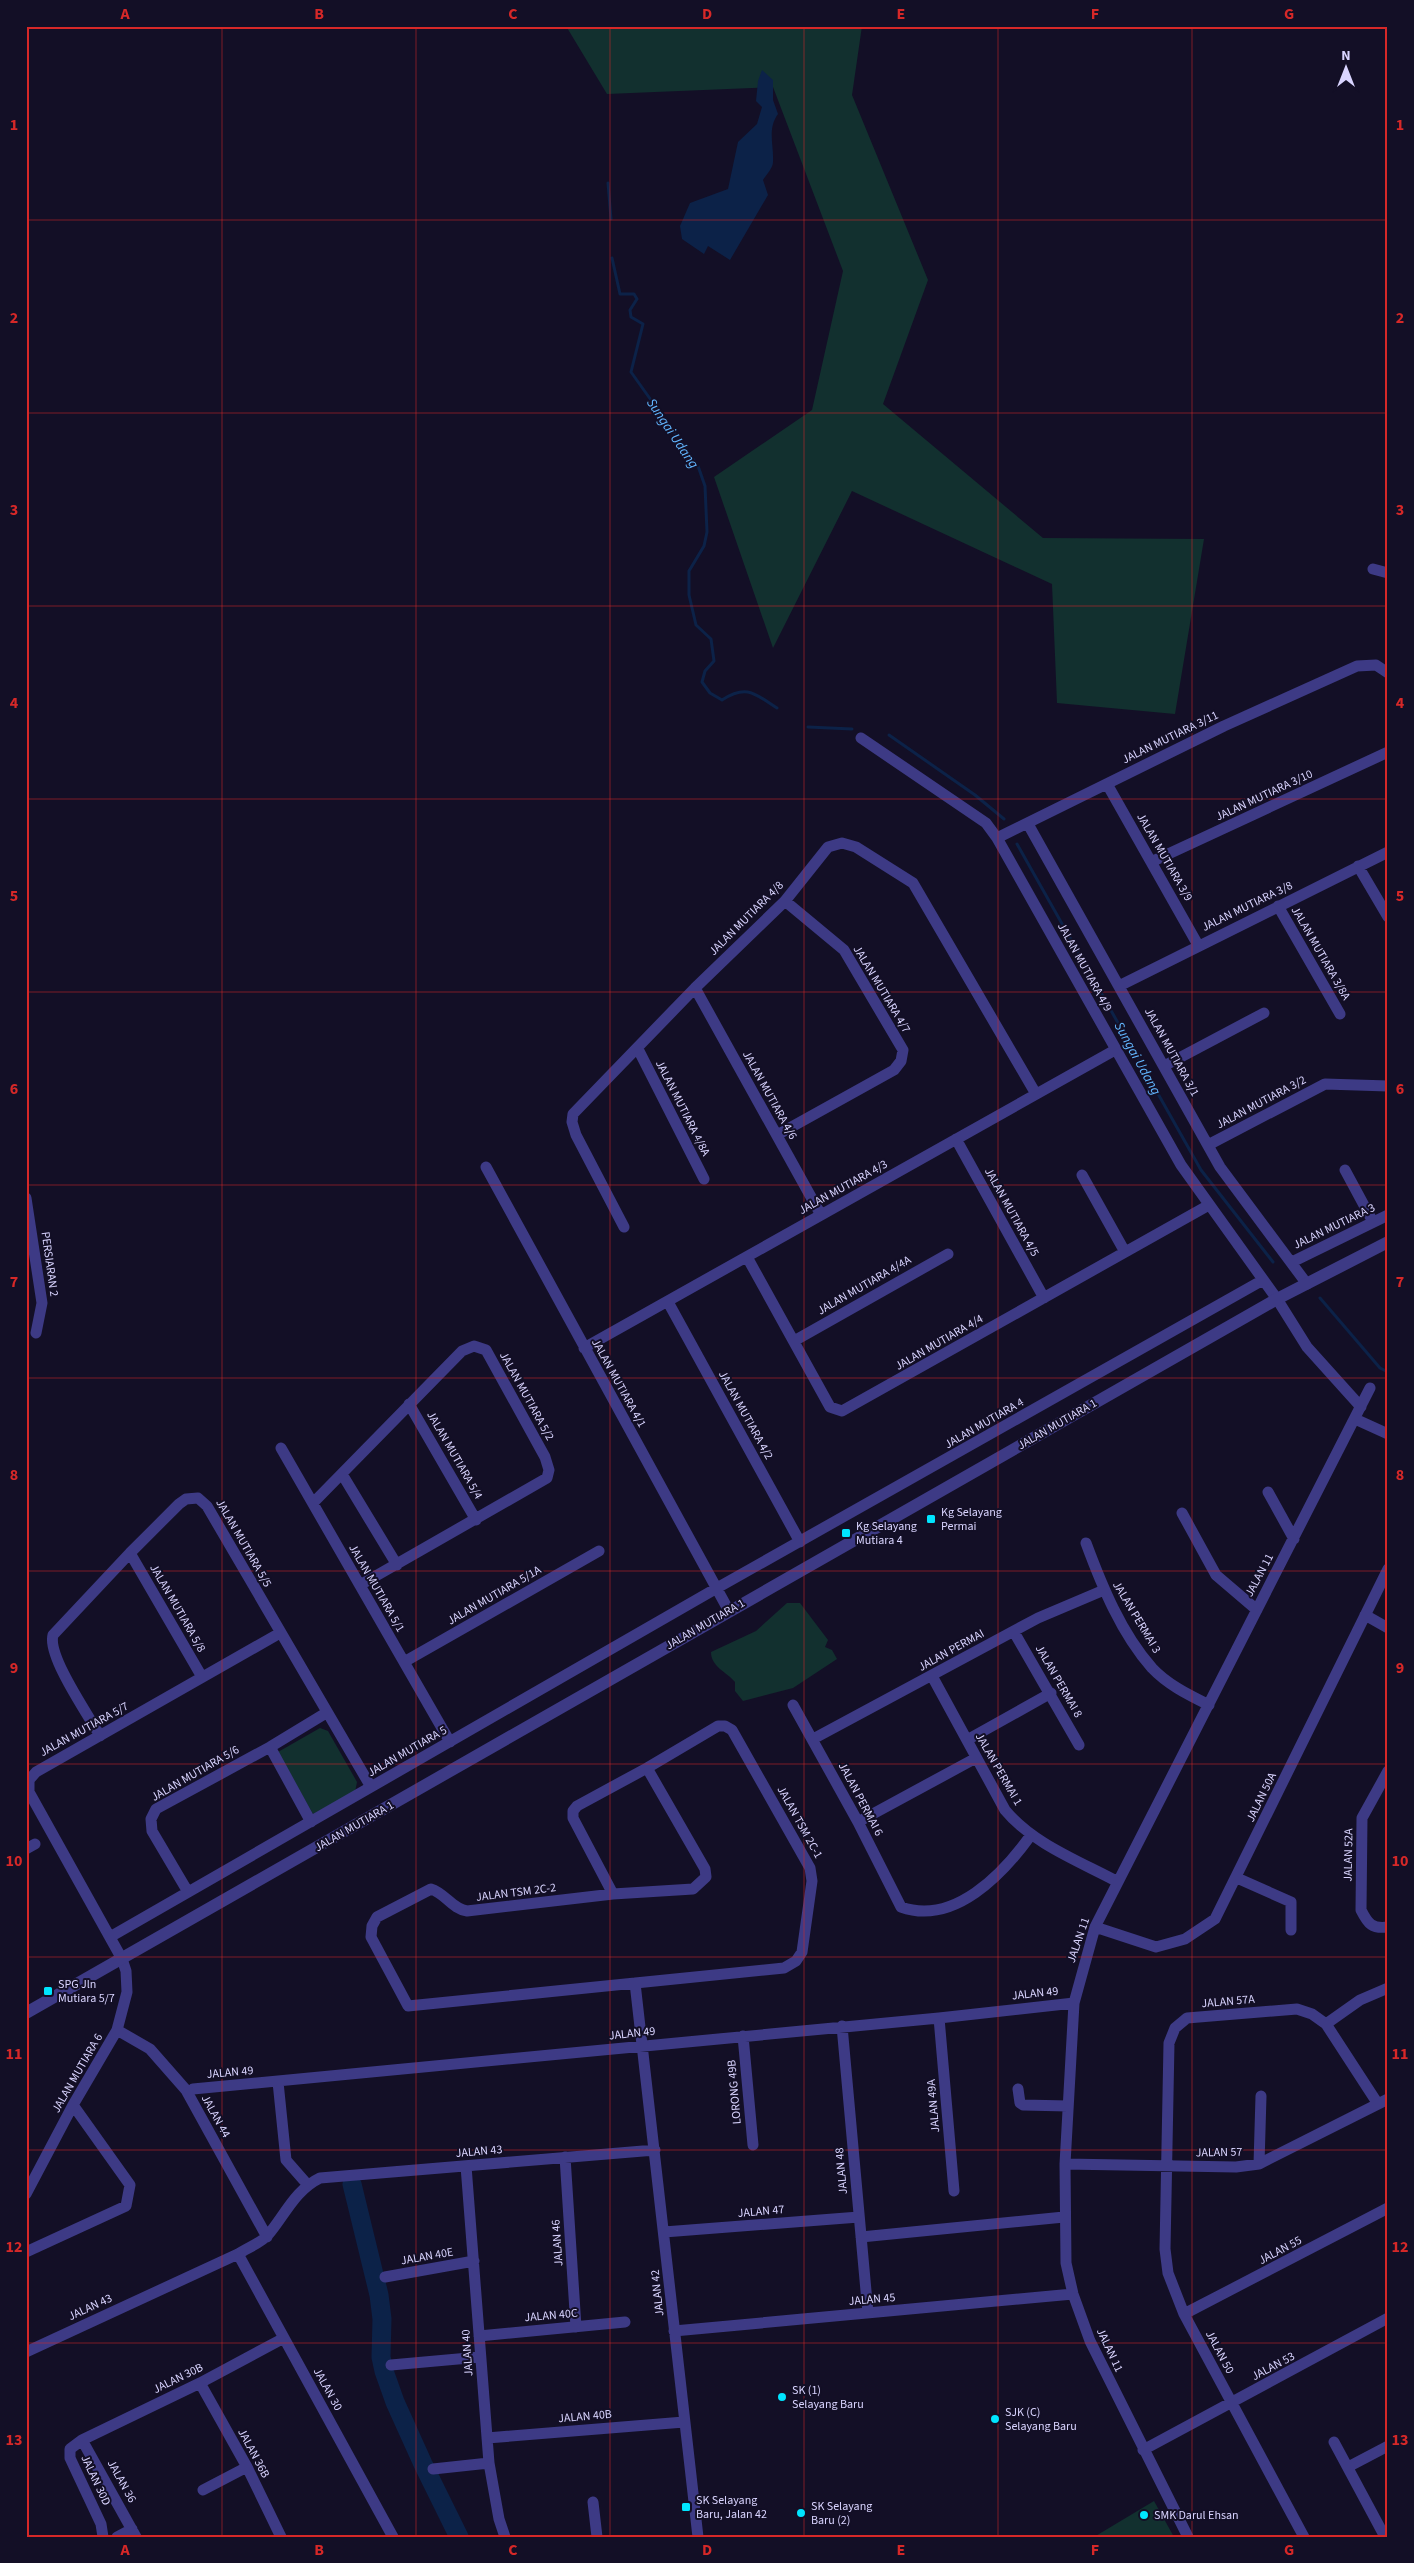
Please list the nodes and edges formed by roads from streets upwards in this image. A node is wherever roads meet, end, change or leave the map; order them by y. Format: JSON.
{"nodes":[{"id":1,"x":1373,"y":569,"type":"dead end"},
{"id":2,"x":1388,"y":573,"type":"edge"},
{"id":3,"x":1388,"y":673,"type":"edge"},
{"id":4,"x":861,"y":738,"type":"dead end"},
{"id":5,"x":1388,"y":752,"type":"edge"},
{"id":6,"x":1107,"y":784,"type":"junction"},
{"id":7,"x":1028,"y":824,"type":"junction"},
{"id":8,"x":997,"y":838,"type":"junction"},
{"id":9,"x":1388,"y":852,"type":"edge"},
{"id":10,"x":1151,"y":862,"type":"junction"},
{"id":11,"x":1358,"y":866,"type":"junction"},
{"id":12,"x":785,"y":900,"type":"junction"},
{"id":13,"x":1278,"y":906,"type":"junction"},
{"id":14,"x":1388,"y":917,"type":"edge"},
{"id":15,"x":1198,"y":945,"type":"junction"},
{"id":16,"x":1119,"y":986,"type":"junction"},
{"id":17,"x":695,"y":988,"type":"junction"},
{"id":18,"x":1264,"y":1013,"type":"dead end"},
{"id":19,"x":1340,"y":1014,"type":"dead end"},
{"id":20,"x":638,"y":1049,"type":"junction"},
{"id":21,"x":1116,"y":1050,"type":"junction"},
{"id":22,"x":1164,"y":1066,"type":"junction"},
{"id":23,"x":1388,"y":1086,"type":"edge"},
{"id":24,"x":1036,"y":1094,"type":"junction"},
{"id":25,"x":777,"y":1135,"type":"junction"},
{"id":26,"x":956,"y":1139,"type":"junction"},
{"id":27,"x":1208,"y":1145,"type":"junction"},
{"id":28,"x":486,"y":1167,"type":"dead end"},
{"id":29,"x":1345,"y":1170,"type":"dead end"},
{"id":30,"x":1082,"y":1175,"type":"dead end"},
{"id":31,"x":704,"y":1179,"type":"dead end"},
{"id":32,"x":26,"y":1198,"type":"edge"},
{"id":33,"x":1209,"y":1204,"type":"junction"},
{"id":34,"x":821,"y":1215,"type":"junction"},
{"id":35,"x":1388,"y":1215,"type":"edge"},
{"id":36,"x":1373,"y":1222,"type":"junction"},
{"id":37,"x":624,"y":1227,"type":"dead end"},
{"id":38,"x":1388,"y":1242,"type":"edge"},
{"id":39,"x":1125,"y":1252,"type":"junction"},
{"id":40,"x":948,"y":1254,"type":"dead end"},
{"id":41,"x":747,"y":1257,"type":"junction"},
{"id":42,"x":1292,"y":1262,"type":"junction"},
{"id":43,"x":1263,"y":1280,"type":"junction"},
{"id":44,"x":1307,"y":1284,"type":"junction"},
{"id":45,"x":1044,"y":1298,"type":"junction"},
{"id":46,"x":1277,"y":1299,"type":"junction"},
{"id":47,"x":668,"y":1302,"type":"junction"},
{"id":48,"x":36,"y":1333,"type":"dead end"},
{"id":49,"x":794,"y":1341,"type":"junction"},
{"id":50,"x":584,"y":1348,"type":"junction"},
{"id":51,"x":1370,"y":1388,"type":"dead end"},
{"id":52,"x":409,"y":1404,"type":"junction"},
{"id":53,"x":1361,"y":1407,"type":"junction"},
{"id":54,"x":1355,"y":1419,"type":"junction"},
{"id":55,"x":1388,"y":1434,"type":"edge"},
{"id":56,"x":281,"y":1448,"type":"dead end"},
{"id":57,"x":342,"y":1474,"type":"junction"},
{"id":58,"x":1268,"y":1492,"type":"dead end"},
{"id":59,"x":313,"y":1503,"type":"junction"},
{"id":60,"x":1182,"y":1514,"type":"dead end"},
{"id":61,"x":476,"y":1520,"type":"junction"},
{"id":62,"x":1294,"y":1539,"type":"junction"},
{"id":63,"x":800,"y":1542,"type":"junction"},
{"id":64,"x":1086,"y":1542,"type":"dead end"},
{"id":65,"x":599,"y":1551,"type":"dead end"},
{"id":66,"x":130,"y":1553,"type":"junction"},
{"id":67,"x":397,"y":1565,"type":"junction"},
{"id":68,"x":1388,"y":1569,"type":"edge"},
{"id":69,"x":360,"y":1585,"type":"junction"},
{"id":70,"x":717,"y":1588,"type":"junction"},
{"id":71,"x":1104,"y":1590,"type":"junction"},
{"id":72,"x":1257,"y":1610,"type":"junction"},
{"id":73,"x":729,"y":1611,"type":"junction"},
{"id":74,"x":1365,"y":1615,"type":"junction"},
{"id":75,"x":1388,"y":1628,"type":"edge"},
{"id":76,"x":1014,"y":1632,"type":"junction"},
{"id":77,"x":280,"y":1633,"type":"junction"},
{"id":78,"x":404,"y":1662,"type":"junction"},
{"id":79,"x":932,"y":1676,"type":"junction"},
{"id":80,"x":202,"y":1677,"type":"junction"},
{"id":81,"x":1051,"y":1693,"type":"junction"},
{"id":82,"x":793,"y":1705,"type":"dead end"},
{"id":83,"x":1210,"y":1705,"type":"junction"},
{"id":84,"x":326,"y":1713,"type":"junction"},
{"id":85,"x":100,"y":1736,"type":"junction"},
{"id":86,"x":813,"y":1739,"type":"junction"},
{"id":87,"x":966,"y":1740,"type":"junction"},
{"id":88,"x":450,"y":1742,"type":"junction"},
{"id":89,"x":1079,"y":1745,"type":"dead end"},
{"id":90,"x":270,"y":1747,"type":"junction"},
{"id":91,"x":976,"y":1758,"type":"junction"},
{"id":92,"x":647,"y":1768,"type":"junction"},
{"id":93,"x":1388,"y":1771,"type":"edge"},
{"id":94,"x":371,"y":1787,"type":"junction"},
{"id":95,"x":311,"y":1822,"type":"junction"},
{"id":96,"x":858,"y":1822,"type":"junction"},
{"id":97,"x":1031,"y":1835,"type":"junction"},
{"id":98,"x":1237,"y":1878,"type":"junction"},
{"id":99,"x":1118,"y":1882,"type":"junction"},
{"id":100,"x":188,"y":1892,"type":"junction"},
{"id":101,"x":613,"y":1894,"type":"junction"},
{"id":102,"x":1096,"y":1927,"type":"junction"},
{"id":103,"x":1388,"y":1927,"type":"edge"},
{"id":104,"x":1291,"y":1930,"type":"dead end"},
{"id":105,"x":110,"y":1937,"type":"junction"},
{"id":106,"x":371,"y":1937,"type":"joint"},
{"id":107,"x":122,"y":1959,"type":"junction"},
{"id":108,"x":635,"y":1983,"type":"junction"},
{"id":109,"x":1388,"y":1988,"type":"edge"},
{"id":110,"x":1074,"y":2003,"type":"junction"},
{"id":111,"x":26,"y":2013,"type":"edge"},
{"id":112,"x":939,"y":2018,"type":"junction"},
{"id":113,"x":1326,"y":2024,"type":"junction"},
{"id":114,"x":842,"y":2026,"type":"junction"},
{"id":115,"x":117,"y":2030,"type":"junction"},
{"id":116,"x":744,"y":2036,"type":"junction"},
{"id":117,"x":641,"y":2046,"type":"junction"},
{"id":118,"x":278,"y":2082,"type":"junction"},
{"id":119,"x":193,"y":2089,"type":"dead end"},
{"id":120,"x":1018,"y":2090,"type":"dead end"},
{"id":121,"x":1261,"y":2096,"type":"dead end"},
{"id":122,"x":1383,"y":2102,"type":"edge"},
{"id":123,"x":73,"y":2105,"type":"junction"},
{"id":124,"x":1068,"y":2106,"type":"junction"},
{"id":125,"x":752,"y":2145,"type":"dead end"},
{"id":126,"x":655,"y":2150,"type":"junction"},
{"id":127,"x":564,"y":2157,"type":"junction"},
{"id":128,"x":1065,"y":2164,"type":"junction"},
{"id":129,"x":1260,"y":2164,"type":"junction"},
{"id":130,"x":466,"y":2166,"type":"junction"},
{"id":131,"x":1166,"y":2166,"type":"junction"},
{"id":132,"x":307,"y":2184,"type":"junction"},
{"id":133,"x":954,"y":2191,"type":"dead end"},
{"id":134,"x":26,"y":2194,"type":"edge"},
{"id":135,"x":1388,"y":2208,"type":"edge"},
{"id":136,"x":859,"y":2216,"type":"junction"},
{"id":137,"x":1064,"y":2217,"type":"junction"},
{"id":138,"x":664,"y":2232,"type":"junction"},
{"id":139,"x":267,"y":2237,"type":"junction"},
{"id":140,"x":861,"y":2237,"type":"junction"},
{"id":141,"x":26,"y":2252,"type":"edge"},
{"id":142,"x":238,"y":2254,"type":"junction"},
{"id":143,"x":474,"y":2261,"type":"junction"},
{"id":144,"x":384,"y":2277,"type":"dead end"},
{"id":145,"x":1073,"y":2294,"type":"junction"},
{"id":146,"x":868,"y":2313,"type":"junction"},
{"id":147,"x":1184,"y":2314,"type":"junction"},
{"id":148,"x":1388,"y":2318,"type":"edge"},
{"id":149,"x":625,"y":2322,"type":"dead end"},
{"id":150,"x":576,"y":2327,"type":"junction"},
{"id":151,"x":674,"y":2331,"type":"junction"},
{"id":152,"x":479,"y":2336,"type":"junction"},
{"id":153,"x":284,"y":2338,"type":"junction"},
{"id":154,"x":26,"y":2352,"type":"edge"},
{"id":155,"x":480,"y":2357,"type":"junction"},
{"id":156,"x":391,"y":2365,"type":"dead end"},
{"id":157,"x":200,"y":2383,"type":"junction"},
{"id":158,"x":1232,"y":2402,"type":"junction"},
{"id":159,"x":684,"y":2422,"type":"junction"},
{"id":160,"x":487,"y":2438,"type":"junction"},
{"id":161,"x":82,"y":2440,"type":"junction"},
{"id":162,"x":1334,"y":2442,"type":"dead end"},
{"id":163,"x":1388,"y":2446,"type":"edge"},
{"id":164,"x":1143,"y":2450,"type":"junction"},
{"id":165,"x":489,"y":2463,"type":"junction"},
{"id":166,"x":247,"y":2467,"type":"junction"},
{"id":167,"x":1348,"y":2467,"type":"junction"},
{"id":168,"x":434,"y":2469,"type":"dead end"},
{"id":169,"x":204,"y":2490,"type":"dead end"},
{"id":170,"x":593,"y":2502,"type":"dead end"},
{"id":171,"x":134,"y":2533,"type":"edge"},
{"id":172,"x":103,"y":2537,"type":"edge"},
{"id":173,"x":117,"y":2537,"type":"edge"},
{"id":174,"x":281,"y":2537,"type":"edge"},
{"id":175,"x":393,"y":2537,"type":"edge"},
{"id":176,"x":505,"y":2537,"type":"edge"},
{"id":177,"x":597,"y":2537,"type":"edge"},
{"id":178,"x":698,"y":2537,"type":"edge"},
{"id":179,"x":1188,"y":2537,"type":"edge"},
{"id":180,"x":1304,"y":2537,"type":"edge"},
{"id":181,"x":1385,"y":2537,"type":"edge"}],
"edges":[{"from":1,"to":2,"type":"street"},
{"from":3,"to":6,"type":"street","name":"JALAN MUTIARA 3/11"},
{"from":4,"to":8,"type":"street","name":"JALAN MUTIARA 4/9"},
{"from":5,"to":10,"type":"street","name":"JALAN MUTIARA 3/10"},
{"from":6,"to":7,"type":"street","name":"JALAN MUTIARA 3/11"},
{"from":6,"to":10,"type":"street","name":"JALAN MUTIARA 3/9"},
{"from":7,"to":8,"type":"street","name":"JALAN MUTIARA 3/11"},
{"from":7,"to":16,"type":"street","name":"JALAN MUTIARA 3/1"},
{"from":8,"to":21,"type":"street","name":"JALAN MUTIARA 4/9"},
{"from":9,"to":11,"type":"street","name":"JALAN MUTIARA 3/8"},
{"from":10,"to":15,"type":"street","name":"JALAN MUTIARA 3/9"},
{"from":11,"to":13,"type":"street","name":"JALAN MUTIARA 3/8"},
{"from":11,"to":14,"type":"street"},
{"from":12,"to":17,"type":"street","name":"JALAN MUTIARA 4/8"},
{"from":12,"to":24,"type":"street","name":"JALAN MUTIARA 4/8"},
{"from":12,"to":25,"type":"street","name":"JALAN MUTIARA 4/7"},
{"from":13,"to":15,"type":"street","name":"JALAN MUTIARA 3/8"},
{"from":13,"to":19,"type":"street","name":"JALAN MUTIARA 3/8A"},
{"from":15,"to":16,"type":"street","name":"JALAN MUTIARA 3/8"},
{"from":16,"to":22,"type":"street","name":"JALAN MUTIARA 3/1"},
{"from":17,"to":20,"type":"street","name":"JALAN MUTIARA 4/8"},
{"from":17,"to":25,"type":"street","name":"JALAN MUTIARA 4/6"},
{"from":18,"to":22,"type":"street"},
{"from":20,"to":31,"type":"street","name":"JALAN MUTIARA 4/8A"},
{"from":20,"to":37,"type":"street","name":"JALAN MUTIARA 4/8"},
{"from":21,"to":24,"type":"street","name":"JALAN MUTIARA 4/3"},
{"from":21,"to":33,"type":"street","name":"JALAN MUTIARA 4/9"},
{"from":22,"to":27,"type":"street","name":"JALAN MUTIARA 3/1"},
{"from":23,"to":27,"type":"street","name":"JALAN MUTIARA 3/2"},
{"from":24,"to":26,"type":"street","name":"JALAN MUTIARA 4/3"},
{"from":25,"to":34,"type":"street","name":"JALAN MUTIARA 4/6"},
{"from":26,"to":34,"type":"street","name":"JALAN MUTIARA 4/3"},
{"from":26,"to":45,"type":"street","name":"JALAN MUTIARA 4/5"},
{"from":27,"to":42,"type":"street","name":"JALAN MUTIARA 3/1"},
{"from":28,"to":50,"type":"street","name":"JALAN MUTIARA 4/1"},
{"from":29,"to":36,"type":"street"},
{"from":30,"to":39,"type":"street"},
{"from":32,"to":48,"type":"street","name":"PERSIARAN 2"},
{"from":33,"to":39,"type":"street","name":"JALAN MUTIARA 4/4"},
{"from":33,"to":43,"type":"street","name":"JALAN MUTIARA 4/9"},
{"from":34,"to":41,"type":"street","name":"JALAN MUTIARA 4/3"},
{"from":35,"to":36,"type":"street","name":"JALAN MUTIARA 3"},
{"from":36,"to":42,"type":"street","name":"JALAN MUTIARA 3"},
{"from":38,"to":44,"type":"street","name":"JALAN MUTIARA 1"},
{"from":39,"to":45,"type":"street","name":"JALAN MUTIARA 4/4"},
{"from":40,"to":49,"type":"street","name":"JALAN MUTIARA 4/4A"},
{"from":41,"to":47,"type":"street","name":"JALAN MUTIARA 4/3"},
{"from":41,"to":49,"type":"street","name":"JALAN MUTIARA 4/4"},
{"from":42,"to":44,"type":"street","name":"JALAN MUTIARA 3/1"},
{"from":43,"to":46,"type":"street","name":"JALAN MUTIARA 4/9"},
{"from":43,"to":63,"type":"street","name":"JALAN MUTIARA 4"},
{"from":44,"to":46,"type":"street","name":"JALAN MUTIARA 1"},
{"from":45,"to":49,"type":"street","name":"JALAN MUTIARA 4/4"},
{"from":46,"to":53,"type":"street","name":"JALAN MUTIARA 4/9"},
{"from":46,"to":73,"type":"street","name":"JALAN MUTIARA 1"},
{"from":47,"to":50,"type":"street","name":"JALAN MUTIARA 4/3"},
{"from":47,"to":63,"type":"street","name":"JALAN MUTIARA 4/2"},
{"from":50,"to":70,"type":"street","name":"JALAN MUTIARA 4/1"},
{"from":51,"to":53,"type":"street","name":"JALAN 11"},
{"from":52,"to":57,"type":"street","name":"JALAN MUTIARA 5/2"},
{"from":52,"to":61,"type":"street","name":"JALAN MUTIARA 5/4"},
{"from":52,"to":61,"type":"street","name":"JALAN MUTIARA 5/2"},
{"from":53,"to":54,"type":"street","name":"JALAN 11"},
{"from":54,"to":55,"type":"street"},
{"from":54,"to":62,"type":"street","name":"JALAN 11"},
{"from":56,"to":59,"type":"street","name":"JALAN MUTIARA 5/1"},
{"from":57,"to":59,"type":"street","name":"JALAN MUTIARA 5/2"},
{"from":57,"to":67,"type":"street"},
{"from":58,"to":62,"type":"street"},
{"from":59,"to":69,"type":"street","name":"JALAN MUTIARA 5/1"},
{"from":60,"to":72,"type":"street"},
{"from":61,"to":67,"type":"street","name":"JALAN MUTIARA 5/2"},
{"from":62,"to":72,"type":"street","name":"JALAN 11"},
{"from":63,"to":70,"type":"street","name":"JALAN MUTIARA 4"},
{"from":64,"to":71,"type":"street","name":"JALAN PERMAI 3"},
{"from":65,"to":78,"type":"street","name":"JALAN MUTIARA 5/1A"},
{"from":66,"to":77,"type":"street","name":"JALAN MUTIARA 5/5"},
{"from":66,"to":80,"type":"street","name":"JALAN MUTIARA 5/8"},
{"from":66,"to":85,"type":"street","name":"JALAN MUTIARA 5/5"},
{"from":67,"to":69,"type":"street","name":"JALAN MUTIARA 5/2"},
{"from":68,"to":74,"type":"street","name":"JALAN 50A"},
{"from":69,"to":78,"type":"street","name":"JALAN MUTIARA 5/1"},
{"from":70,"to":73,"type":"street","name":"JALAN MUTIARA 4/1"},
{"from":70,"to":88,"type":"street","name":"JALAN MUTIARA 5"},
{"from":71,"to":76,"type":"street","name":"JALAN PERMAI"},
{"from":71,"to":83,"type":"street","name":"JALAN PERMAI 3"},
{"from":72,"to":83,"type":"street","name":"JALAN 11"},
{"from":73,"to":107,"type":"street","name":"JALAN MUTIARA 1"},
{"from":74,"to":75,"type":"street"},
{"from":74,"to":98,"type":"street","name":"JALAN 50A"},
{"from":76,"to":79,"type":"street","name":"JALAN PERMAI"},
{"from":76,"to":81,"type":"street","name":"JALAN PERMAI 8"},
{"from":77,"to":80,"type":"street","name":"JALAN MUTIARA 5/7"},
{"from":77,"to":84,"type":"street","name":"JALAN MUTIARA 5/5"},
{"from":78,"to":88,"type":"street","name":"JALAN MUTIARA 5/1"},
{"from":79,"to":86,"type":"street","name":"JALAN PERMAI"},
{"from":79,"to":87,"type":"street","name":"JALAN PERMAI 1"},
{"from":80,"to":85,"type":"street","name":"JALAN MUTIARA 5/7"},
{"from":81,"to":87,"type":"street"},
{"from":81,"to":89,"type":"street","name":"JALAN PERMAI 8"},
{"from":82,"to":86,"type":"street","name":"JALAN PERMAI 6"},
{"from":83,"to":99,"type":"street","name":"JALAN 11"},
{"from":84,"to":90,"type":"street","name":"JALAN MUTIARA 5/6"},
{"from":84,"to":94,"type":"street","name":"JALAN MUTIARA 5/5"},
{"from":85,"to":105,"type":"street","name":"JALAN MUTIARA 5/7"},
{"from":86,"to":96,"type":"street","name":"JALAN PERMAI 6"},
{"from":87,"to":91,"type":"street","name":"JALAN PERMAI 1"},
{"from":88,"to":94,"type":"street","name":"JALAN MUTIARA 5"},
{"from":90,"to":95,"type":"street"},
{"from":90,"to":100,"type":"street","name":"JALAN MUTIARA 5/6"},
{"from":91,"to":96,"type":"street"},
{"from":91,"to":97,"type":"street","name":"JALAN PERMAI 1"},
{"from":92,"to":101,"type":"street","name":"JALAN TSM 2C-1"},
{"from":92,"to":101,"type":"street","name":"JALAN TSM 2C-2"},
{"from":92,"to":108,"type":"street","name":"JALAN TSM 2C-1"},
{"from":93,"to":103,"type":"street","name":"JALAN 52A"},
{"from":94,"to":95,"type":"street","name":"JALAN MUTIARA 5"},
{"from":95,"to":100,"type":"street","name":"JALAN MUTIARA 5"},
{"from":96,"to":97,"type":"street","name":"JALAN PERMAI 6"},
{"from":97,"to":99,"type":"street","name":"JALAN PERMAI 1"},
{"from":98,"to":102,"type":"street","name":"JALAN 50A"},
{"from":98,"to":104,"type":"street"},
{"from":99,"to":102,"type":"street","name":"JALAN 11"},
{"from":100,"to":105,"type":"street","name":"JALAN MUTIARA 5"},
{"from":101,"to":106,"type":"street","name":"JALAN TSM 2C-2"},
{"from":102,"to":110,"type":"street","name":"JALAN 11"},
{"from":105,"to":107,"type":"street","name":"JALAN MUTIARA 5/7"},
{"from":106,"to":108,"type":"street","name":"JALAN TSM 2C-1"},
{"from":107,"to":111,"type":"street","name":"JALAN MUTIARA 1"},
{"from":107,"to":115,"type":"street","name":"JALAN MUTIARA 6"},
{"from":108,"to":117,"type":"street"},
{"from":109,"to":113,"type":"street"},
{"from":110,"to":112,"type":"street","name":"JALAN 49"},
{"from":110,"to":124,"type":"street","name":"JALAN 11"},
{"from":112,"to":114,"type":"street","name":"JALAN 49"},
{"from":112,"to":133,"type":"street","name":"JALAN 49A"},
{"from":113,"to":122,"type":"street","name":"JALAN 57A"},
{"from":113,"to":131,"type":"street","name":"JALAN 57A"},
{"from":114,"to":116,"type":"street","name":"JALAN 49"},
{"from":114,"to":136,"type":"street","name":"JALAN 48"},
{"from":115,"to":123,"type":"street","name":"JALAN MUTIARA 6"},
{"from":115,"to":139,"type":"street","name":"JALAN 44"},
{"from":116,"to":117,"type":"street","name":"JALAN 49"},
{"from":116,"to":125,"type":"street","name":"LORONG 49B"},
{"from":117,"to":118,"type":"street","name":"JALAN 49"},
{"from":117,"to":126,"type":"street","name":"JALAN 42"},
{"from":118,"to":119,"type":"street","name":"JALAN 49"},
{"from":118,"to":132,"type":"street"},
{"from":120,"to":124,"type":"street"},
{"from":121,"to":129,"type":"street"},
{"from":122,"to":129,"type":"street","name":"JALAN 57"},
{"from":123,"to":134,"type":"street","name":"JALAN MUTIARA 6"},
{"from":123,"to":141,"type":"street"},
{"from":124,"to":128,"type":"street","name":"JALAN 11"},
{"from":126,"to":127,"type":"street","name":"JALAN 43"},
{"from":126,"to":138,"type":"street","name":"JALAN 42"},
{"from":127,"to":130,"type":"street","name":"JALAN 43"},
{"from":127,"to":150,"type":"street","name":"JALAN 46"},
{"from":128,"to":131,"type":"street","name":"JALAN 57"},
{"from":128,"to":137,"type":"street","name":"JALAN 11"},
{"from":129,"to":131,"type":"street","name":"JALAN 57"},
{"from":130,"to":132,"type":"street","name":"JALAN 43"},
{"from":130,"to":143,"type":"street","name":"JALAN 40"},
{"from":131,"to":147,"type":"street","name":"JALAN 50"},
{"from":132,"to":139,"type":"street","name":"JALAN 43"},
{"from":135,"to":147,"type":"street","name":"JALAN 55"},
{"from":136,"to":138,"type":"street","name":"JALAN 47"},
{"from":136,"to":140,"type":"street","name":"JALAN 48"},
{"from":137,"to":140,"type":"street"},
{"from":137,"to":145,"type":"street","name":"JALAN 11"},
{"from":138,"to":151,"type":"street","name":"JALAN 42"},
{"from":139,"to":142,"type":"street","name":"JALAN 43"},
{"from":140,"to":146,"type":"street","name":"JALAN 48"},
{"from":142,"to":153,"type":"street","name":"JALAN 30"},
{"from":142,"to":154,"type":"street","name":"JALAN 43"},
{"from":143,"to":144,"type":"street","name":"JALAN 40E"},
{"from":143,"to":152,"type":"street","name":"JALAN 40"},
{"from":145,"to":146,"type":"street","name":"JALAN 45"},
{"from":145,"to":164,"type":"street","name":"JALAN 11"},
{"from":146,"to":151,"type":"street","name":"JALAN 45"},
{"from":147,"to":158,"type":"street","name":"JALAN 50"},
{"from":148,"to":158,"type":"street","name":"JALAN 53"},
{"from":149,"to":150,"type":"street","name":"JALAN 40C"},
{"from":150,"to":152,"type":"street","name":"JALAN 40C"},
{"from":151,"to":159,"type":"street","name":"JALAN 42"},
{"from":152,"to":155,"type":"street","name":"JALAN 40"},
{"from":153,"to":157,"type":"street","name":"JALAN 30B"},
{"from":153,"to":175,"type":"street","name":"JALAN 30"},
{"from":155,"to":156,"type":"street"},
{"from":155,"to":160,"type":"street","name":"JALAN 40"},
{"from":157,"to":161,"type":"street","name":"JALAN 30B"},
{"from":157,"to":166,"type":"street","name":"JALAN 36B"},
{"from":158,"to":164,"type":"street","name":"JALAN 53"},
{"from":158,"to":180,"type":"street","name":"JALAN 50"},
{"from":159,"to":160,"type":"street","name":"JALAN 40B"},
{"from":159,"to":178,"type":"street","name":"JALAN 42"},
{"from":160,"to":165,"type":"street","name":"JALAN 40"},
{"from":161,"to":171,"type":"street","name":"JALAN 36"},
{"from":161,"to":172,"type":"street","name":"JALAN 30D"},
{"from":162,"to":167,"type":"street"},
{"from":163,"to":167,"type":"street"},
{"from":164,"to":179,"type":"street","name":"JALAN 11"},
{"from":165,"to":168,"type":"street"},
{"from":165,"to":176,"type":"street","name":"JALAN 40"},
{"from":166,"to":169,"type":"street"},
{"from":166,"to":174,"type":"street","name":"JALAN 36B"},
{"from":167,"to":181,"type":"street"},
{"from":170,"to":177,"type":"street"},
{"from":171,"to":173,"type":"street"}]}
